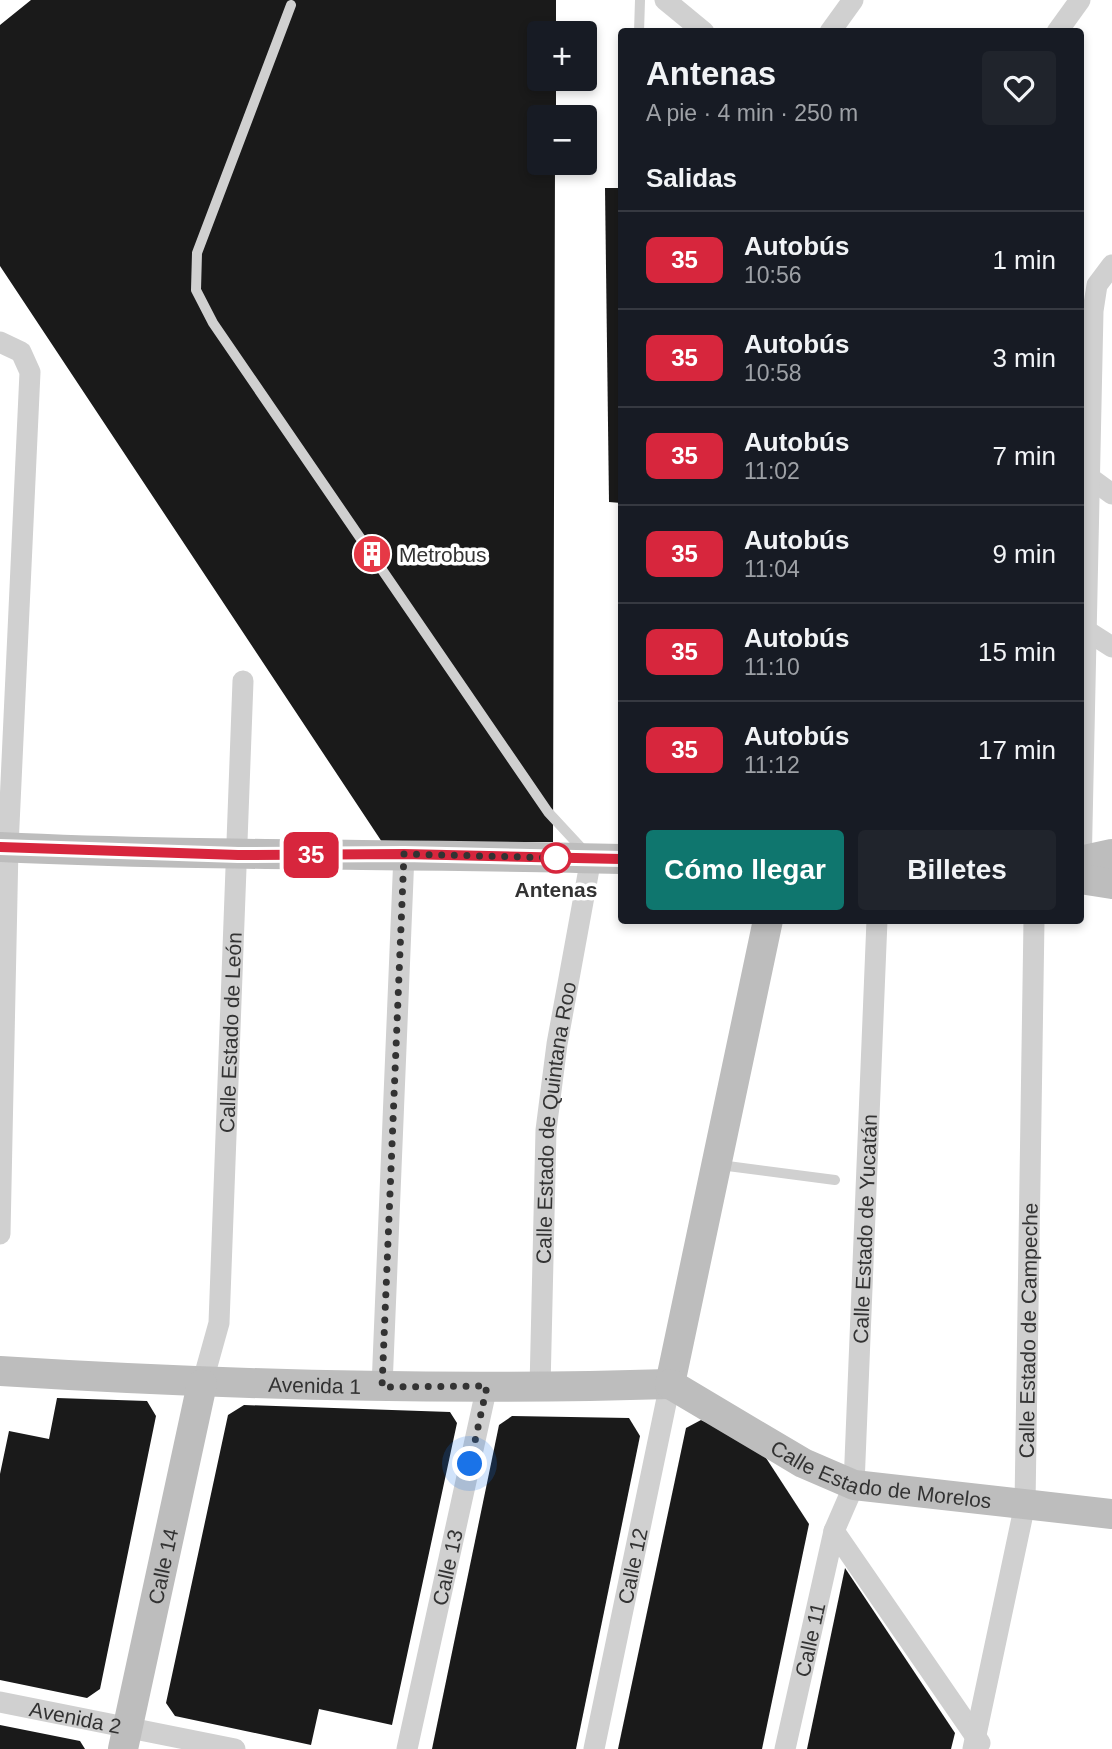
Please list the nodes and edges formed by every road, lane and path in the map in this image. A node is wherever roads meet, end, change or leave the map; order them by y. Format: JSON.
{"nodes":[{"id":1,"x":640,"y":0,"type":"edge"},
{"id":2,"x":665,"y":0,"type":"edge"},
{"id":3,"x":853,"y":0,"type":"edge"},
{"id":4,"x":1080,"y":0,"type":"edge"},
{"id":5,"x":291,"y":5,"type":"dead end"},
{"id":6,"x":639,"y":28,"type":"edge"},
{"id":7,"x":699,"y":28,"type":"edge"},
{"id":8,"x":833,"y":28,"type":"edge"},
{"id":9,"x":1059,"y":28,"type":"edge"},
{"id":10,"x":1112,"y":265,"type":"edge"},
{"id":11,"x":1086,"y":307,"type":"edge"},
{"id":12,"x":1112,"y":326,"type":"edge"},
{"id":13,"x":0,"y":342,"type":"edge"},
{"id":14,"x":1090,"y":478,"type":"junction"},
{"id":15,"x":1112,"y":494,"type":"edge"},
{"id":16,"x":1084,"y":629,"type":"joint"},
{"id":17,"x":1112,"y":647,"type":"edge"},
{"id":18,"x":243,"y":681,"type":"dead end"},
{"id":19,"x":4,"y":847,"type":"edge"},
{"id":20,"x":404,"y":854,"type":"junction"},
{"id":21,"x":1112,"y":854,"type":"edge"},
{"id":22,"x":238,"y":855,"type":"junction"},
{"id":23,"x":591,"y":858,"type":"junction"},
{"id":24,"x":618,"y":859,"type":"edge"},
{"id":25,"x":1084,"y":868,"type":"edge"},
{"id":26,"x":1084,"y":872,"type":"edge"},
{"id":27,"x":1112,"y":884,"type":"edge"},
{"id":28,"x":767,"y":924,"type":"edge"},
{"id":29,"x":877,"y":924,"type":"edge"},
{"id":30,"x":1034,"y":924,"type":"edge"},
{"id":31,"x":717,"y":1164,"type":"junction"},
{"id":32,"x":835,"y":1180,"type":"dead end"},
{"id":33,"x":0,"y":1234,"type":"edge"},
{"id":34,"x":0,"y":1371,"type":"edge"},
{"id":35,"x":202,"y":1384,"type":"junction"},
{"id":36,"x":670,"y":1384,"type":"junction"},
{"id":37,"x":487,"y":1386,"type":"junction"},
{"id":38,"x":382,"y":1387,"type":"junction"},
{"id":39,"x":540,"y":1388,"type":"junction"},
{"id":40,"x":854,"y":1485,"type":"junction"},
{"id":41,"x":1025,"y":1504,"type":"junction"},
{"id":42,"x":1112,"y":1514,"type":"edge"},
{"id":43,"x":834,"y":1531,"type":"junction"},
{"id":44,"x":0,"y":1702,"type":"edge"},
{"id":45,"x":126,"y":1738,"type":"edge"},
{"id":46,"x":978,"y":1745,"type":"edge"},
{"id":47,"x":235,"y":1749,"type":"edge"},
{"id":48,"x":408,"y":1749,"type":"edge"},
{"id":49,"x":594,"y":1749,"type":"edge"},
{"id":50,"x":785,"y":1749,"type":"edge"}],
"edges":[{"from":1,"to":6,"type":"lane"},
{"from":2,"to":7,"type":"street"},
{"from":3,"to":8,"type":"street"},
{"from":4,"to":9,"type":"street"},
{"from":5,"to":23,"type":"lane"},
{"from":10,"to":11,"type":"street"},
{"from":11,"to":12,"type":"street"},
{"from":11,"to":14,"type":"street"},
{"from":13,"to":19,"type":"street"},
{"from":14,"to":15,"type":"street"},
{"from":14,"to":16,"type":"street"},
{"from":16,"to":17,"type":"street"},
{"from":18,"to":22,"type":"street","name":"Calle Estado de León"},
{"from":19,"to":22,"type":"street"},
{"from":19,"to":33,"type":"street"},
{"from":20,"to":22,"type":"street"},
{"from":20,"to":23,"type":"street"},
{"from":20,"to":38,"type":"street"},
{"from":21,"to":25,"type":"street"},
{"from":22,"to":35,"type":"street","name":"Calle Estado de León"},
{"from":23,"to":24,"type":"street"},
{"from":23,"to":39,"type":"street","name":"Calle Estado de Quintana Roo"},
{"from":26,"to":27,"type":"street"},
{"from":28,"to":31,"type":"street"},
{"from":29,"to":40,"type":"street","name":"Calle Estado de Yucatán"},
{"from":30,"to":41,"type":"street","name":"Calle Estado de Campeche"},
{"from":31,"to":32,"type":"lane"},
{"from":31,"to":36,"type":"street"},
{"from":34,"to":35,"type":"street","name":"Avenida 1"},
{"from":35,"to":38,"type":"street","name":"Avenida 1"},
{"from":35,"to":45,"type":"street","name":"Calle 14"},
{"from":36,"to":39,"type":"street","name":"Avenida 1"},
{"from":36,"to":40,"type":"street","name":"Calle Estado de Morelos"},
{"from":36,"to":49,"type":"street","name":"Calle 12"},
{"from":37,"to":38,"type":"street","name":"Avenida 1"},
{"from":37,"to":39,"type":"street","name":"Avenida 1"},
{"from":37,"to":48,"type":"street","name":"Calle 13"},
{"from":40,"to":41,"type":"street","name":"Calle Estado de Morelos"},
{"from":40,"to":43,"type":"street","name":"Calle Estado de Yucatán"},
{"from":41,"to":42,"type":"street","name":"Calle Estado de Morelos"},
{"from":41,"to":46,"type":"street","name":"Calle Estado de Campeche"},
{"from":43,"to":46,"type":"street"},
{"from":43,"to":50,"type":"street","name":"Calle 11"},
{"from":44,"to":45,"type":"street","name":"Avenida 2"},
{"from":45,"to":47,"type":"street","name":"Avenida 2"}]}
